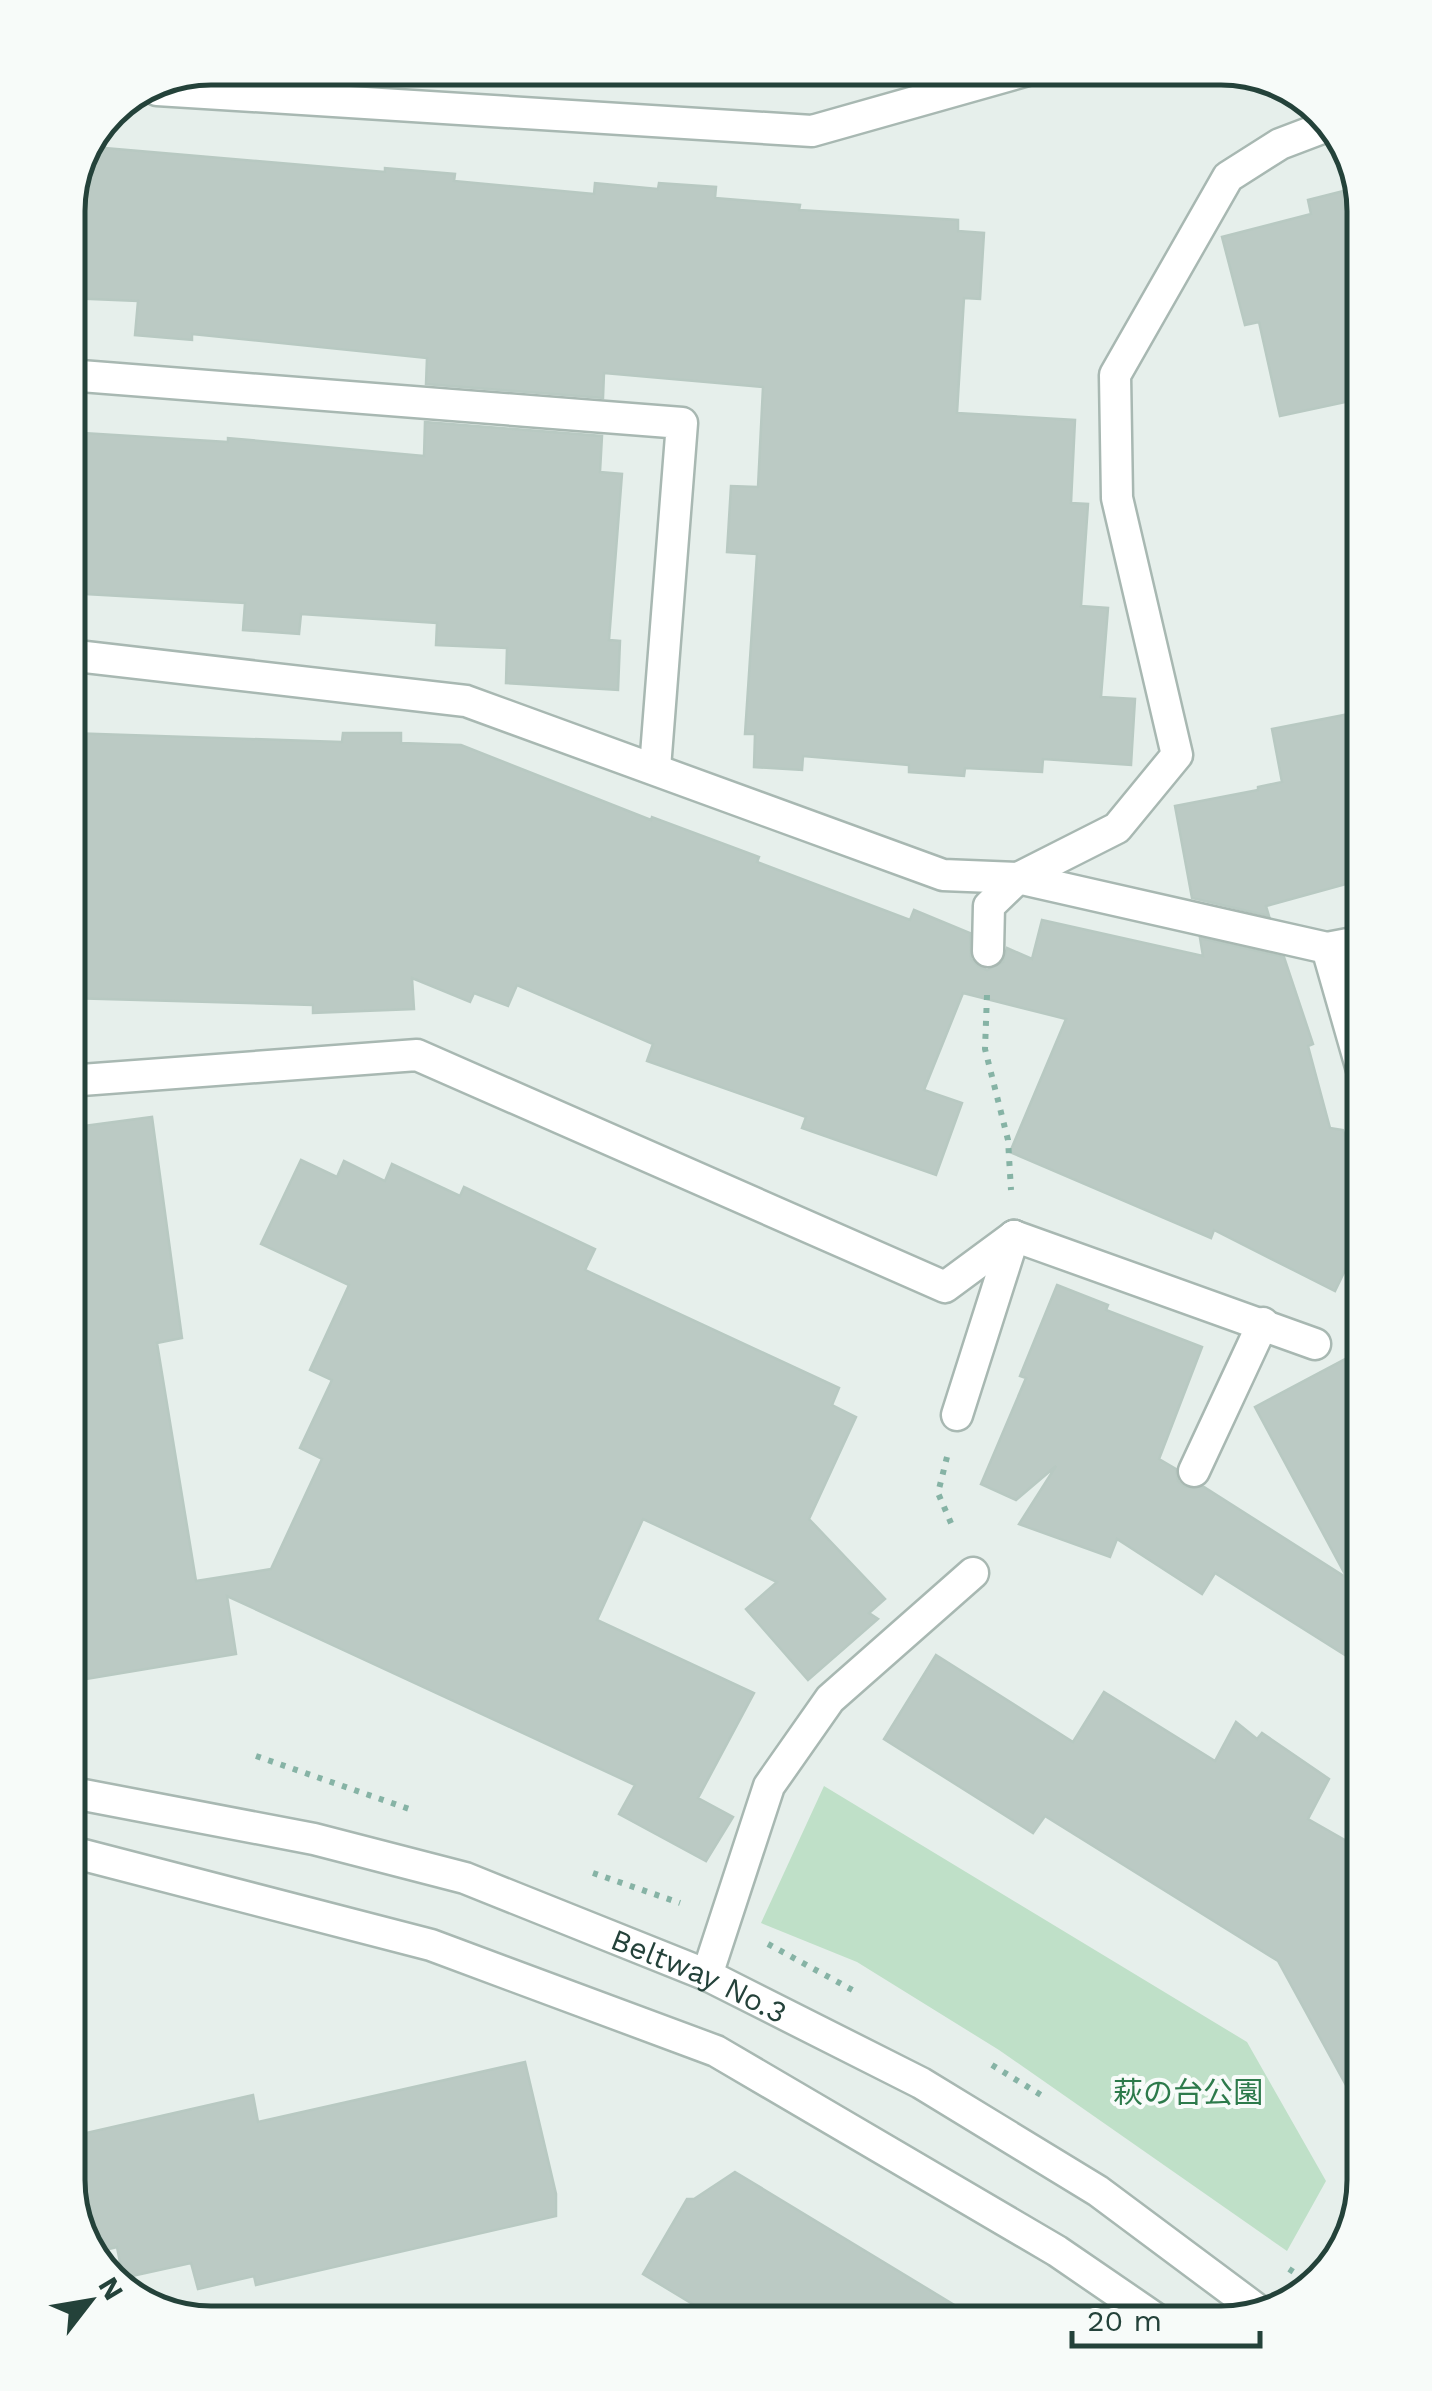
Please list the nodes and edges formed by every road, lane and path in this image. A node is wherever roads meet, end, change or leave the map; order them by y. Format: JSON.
{"nodes":[{"id":1,"x":974,"y":85,"type":"edge"},
{"id":2,"x":175,"y":91,"type":"edge"},
{"id":3,"x":1317,"y":130,"type":"edge"},
{"id":4,"x":85,"y":376,"type":"edge"},
{"id":5,"x":85,"y":658,"type":"edge"},
{"id":6,"x":655,"y":768,"type":"junction"},
{"id":7,"x":1018,"y":878,"type":"junction"},
{"id":8,"x":1347,"y":944,"type":"edge"},
{"id":9,"x":1328,"y":948,"type":"junction"},
{"id":10,"x":988,"y":952,"type":"joint"},
{"id":11,"x":1347,"y":1016,"type":"edge"},
{"id":12,"x":85,"y":1080,"type":"edge"},
{"id":13,"x":1014,"y":1236,"type":"junction"},
{"id":14,"x":1263,"y":1323,"type":"junction"},
{"id":15,"x":1315,"y":1344,"type":"dead end"},
{"id":16,"x":957,"y":1415,"type":"joint"},
{"id":17,"x":1194,"y":1472,"type":"dead end"},
{"id":18,"x":972,"y":1573,"type":"joint"},
{"id":19,"x":85,"y":1795,"type":"edge"},
{"id":20,"x":85,"y":1855,"type":"edge"},
{"id":21,"x":706,"y":1975,"type":"junction"},
{"id":22,"x":1248,"y":2303,"type":"edge"},
{"id":23,"x":1136,"y":2306,"type":"edge"}],
"edges":[{"from":1,"to":2,"type":"street"},
{"from":3,"to":7,"type":"street"},
{"from":4,"to":6,"type":"street"},
{"from":5,"to":6,"type":"street"},
{"from":6,"to":7,"type":"street"},
{"from":7,"to":9,"type":"street"},
{"from":7,"to":10,"type":"street"},
{"from":8,"to":9,"type":"street"},
{"from":9,"to":11,"type":"street"},
{"from":10,"to":13,"type":"path"},
{"from":12,"to":13,"type":"street"},
{"from":13,"to":14,"type":"street"},
{"from":13,"to":16,"type":"street"},
{"from":14,"to":15,"type":"street"},
{"from":14,"to":17,"type":"street"},
{"from":16,"to":18,"type":"path"},
{"from":18,"to":21,"type":"street"},
{"from":19,"to":21,"type":"street","name":"Beltway No.3"},
{"from":20,"to":23,"type":"street","name":"Beltway No.3"},
{"from":21,"to":22,"type":"street","name":"Beltway No.3"}]}
